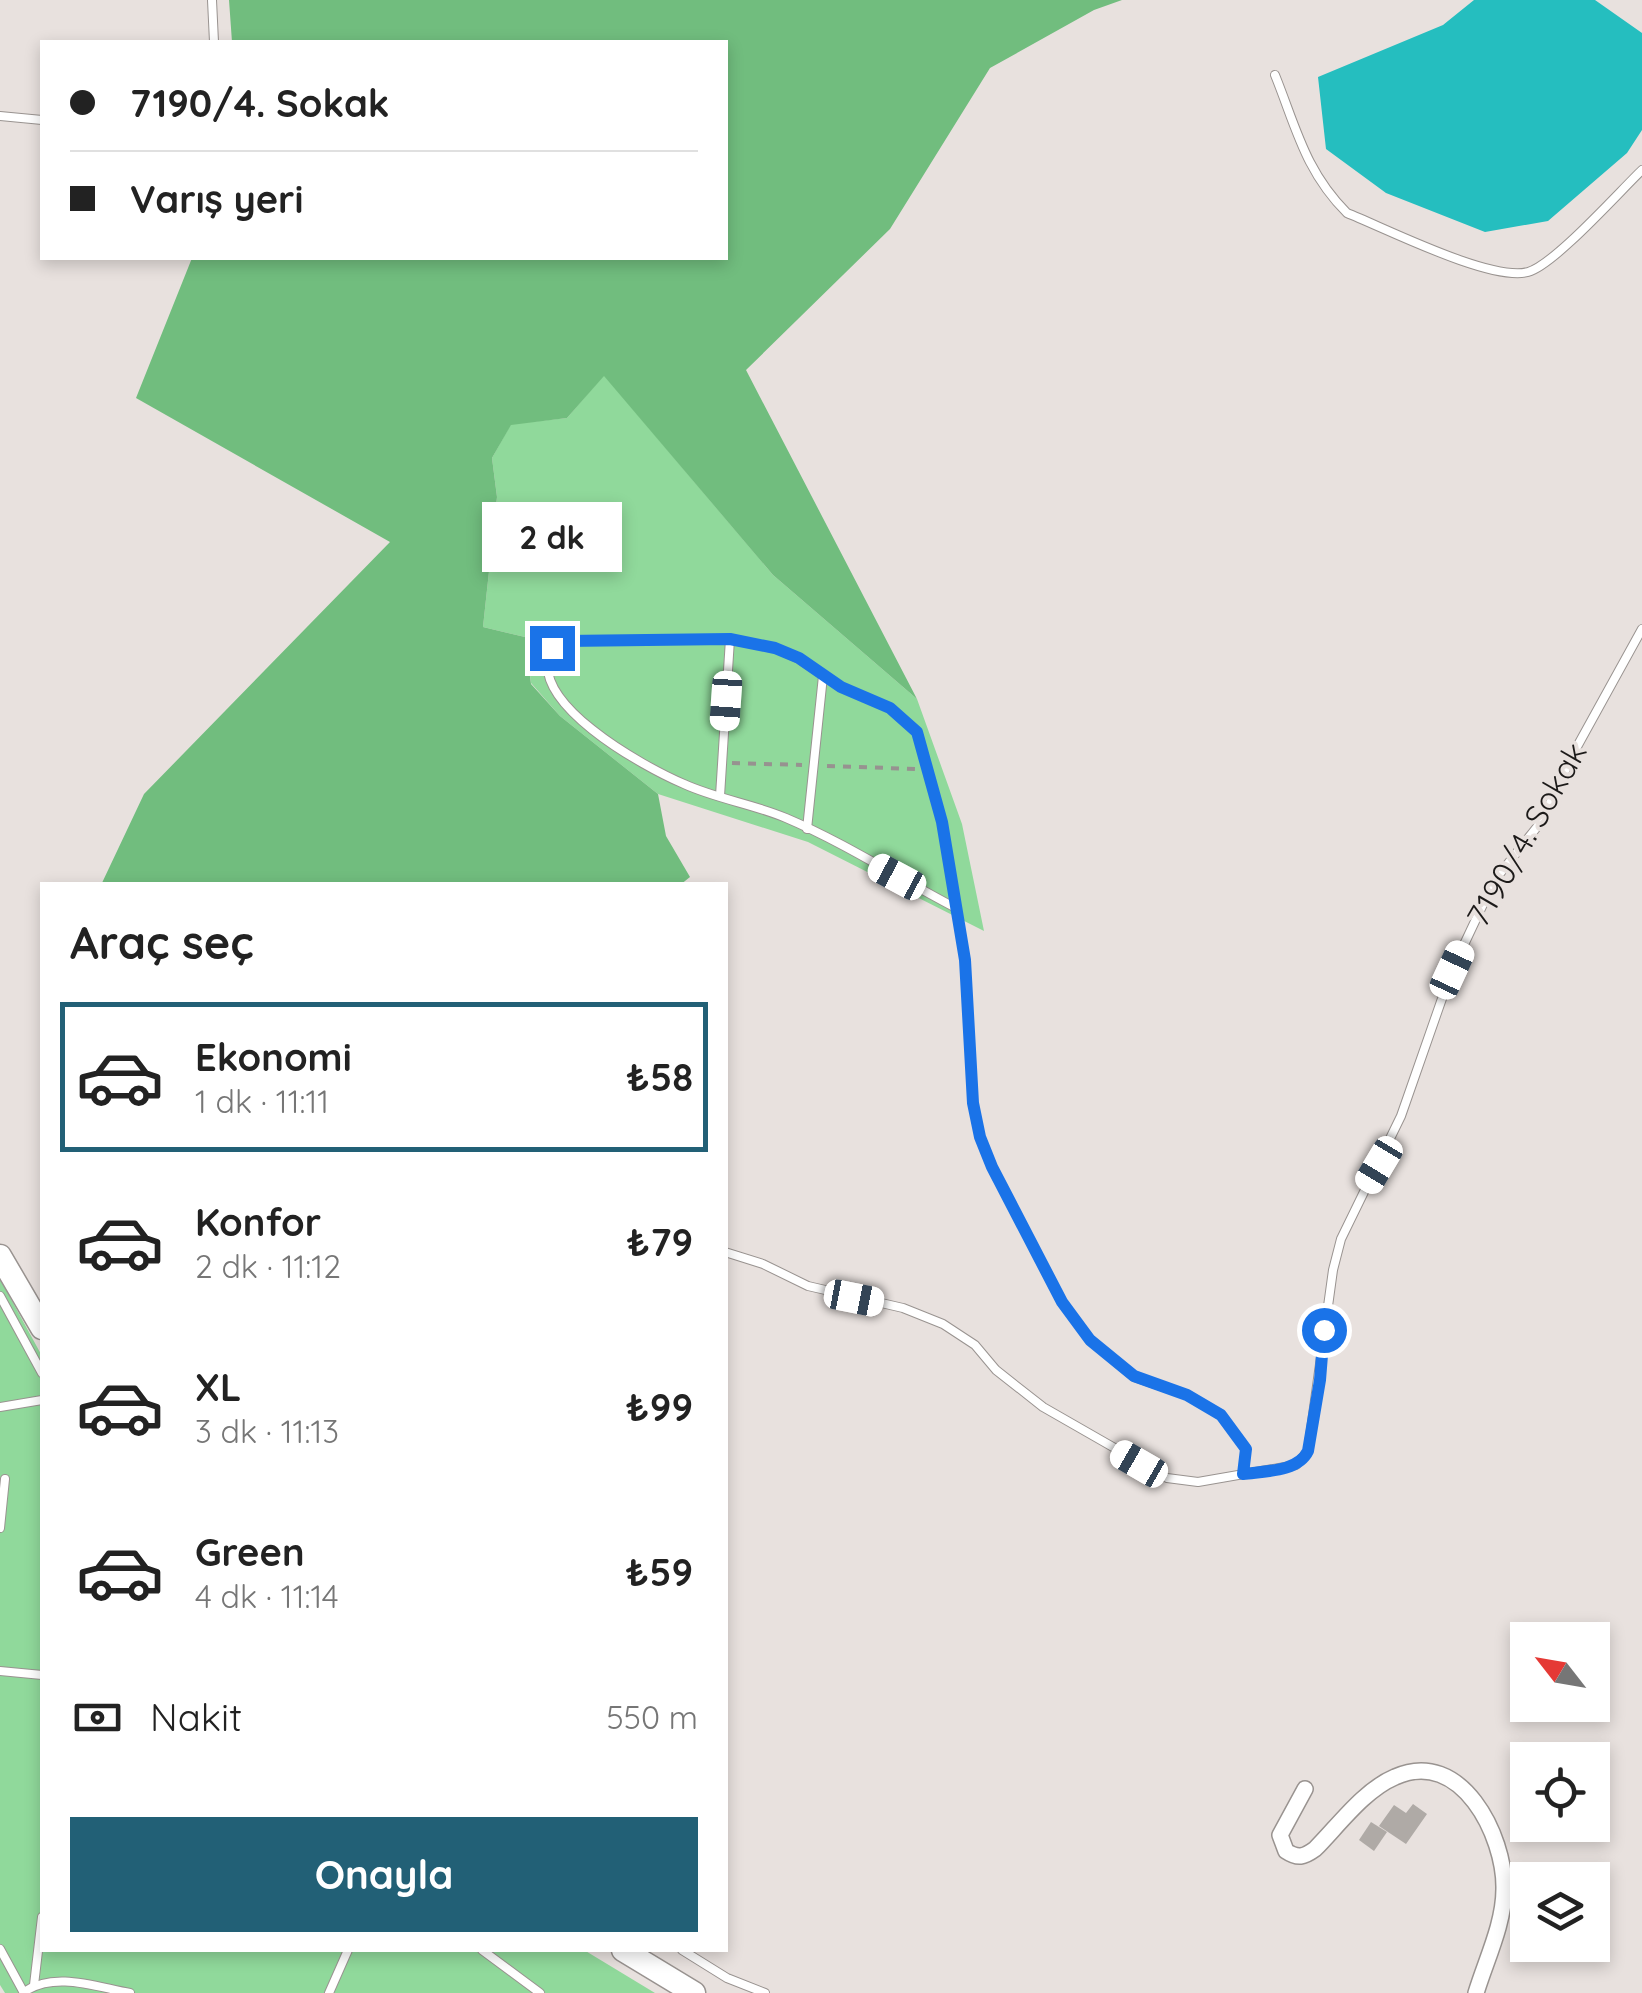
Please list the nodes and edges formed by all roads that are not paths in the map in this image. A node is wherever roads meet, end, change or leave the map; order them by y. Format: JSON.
{"nodes":[{"id":1,"x":212,"y":0,"type":"edge"},
{"id":2,"x":214,"y":40,"type":"edge"},
{"id":3,"x":1275,"y":74,"type":"dead end"},
{"id":4,"x":0,"y":116,"type":"edge"},
{"id":5,"x":40,"y":120,"type":"edge"},
{"id":6,"x":1642,"y":170,"type":"edge"},
{"id":7,"x":1642,"y":629,"type":"edge"},
{"id":8,"x":730,"y":639,"type":"junction"},
{"id":9,"x":823,"y":676,"type":"junction"},
{"id":10,"x":720,"y":796,"type":"junction"},
{"id":11,"x":808,"y":829,"type":"junction"},
{"id":12,"x":956,"y":908,"type":"junction"},
{"id":13,"x":728,"y":1253,"type":"edge"},
{"id":14,"x":0,"y":1256,"type":"edge"},
{"id":15,"x":0,"y":1296,"type":"edge"},
{"id":16,"x":40,"y":1325,"type":"edge"},
{"id":17,"x":40,"y":1369,"type":"edge"},
{"id":18,"x":40,"y":1400,"type":"edge"},
{"id":19,"x":0,"y":1407,"type":"edge"},
{"id":20,"x":1243,"y":1474,"type":"junction"},
{"id":21,"x":5,"y":1479,"type":"dead end"},
{"id":22,"x":0,"y":1528,"type":"edge"},
{"id":23,"x":0,"y":1671,"type":"edge"},
{"id":24,"x":40,"y":1675,"type":"edge"},
{"id":25,"x":1305,"y":1789,"type":"dead end"},
{"id":26,"x":40,"y":1934,"type":"edge"},
{"id":27,"x":0,"y":1948,"type":"edge"},
{"id":28,"x":347,"y":1952,"type":"edge"},
{"id":29,"x":485,"y":1952,"type":"edge"},
{"id":30,"x":626,"y":1952,"type":"edge"},
{"id":31,"x":685,"y":1952,"type":"edge"},
{"id":32,"x":520,"y":1978,"type":"junction"},
{"id":33,"x":34,"y":1984,"type":"junction"},
{"id":34,"x":24,"y":1992,"type":"edge"},
{"id":35,"x":130,"y":1993,"type":"edge"},
{"id":36,"x":329,"y":1993,"type":"edge"},
{"id":37,"x":517,"y":1993,"type":"edge"},
{"id":38,"x":540,"y":1993,"type":"edge"},
{"id":39,"x":694,"y":1993,"type":"edge"},
{"id":40,"x":766,"y":1993,"type":"edge"},
{"id":41,"x":1476,"y":1993,"type":"edge"}],
"edges":[{"from":1,"to":2,"type":"lane"},
{"from":3,"to":6,"type":"lane"},
{"from":4,"to":5,"type":"lane"},
{"from":7,"to":20,"type":"lane","name":"7190/4. Sokak"},
{"from":8,"to":9,"type":"lane"},
{"from":8,"to":10,"type":"lane"},
{"from":8,"to":10,"type":"lane"},
{"from":9,"to":11,"type":"lane"},
{"from":9,"to":12,"type":"lane"},
{"from":10,"to":11,"type":"lane"},
{"from":11,"to":12,"type":"lane"},
{"from":12,"to":20,"type":"lane"},
{"from":13,"to":20,"type":"lane","name":"7190/4. Sokak"},
{"from":14,"to":16,"type":"street"},
{"from":15,"to":17,"type":"lane"},
{"from":18,"to":19,"type":"lane"},
{"from":21,"to":22,"type":"lane"},
{"from":23,"to":24,"type":"lane"},
{"from":25,"to":41,"type":"street"},
{"from":26,"to":33,"type":"lane"},
{"from":27,"to":34,"type":"lane"},
{"from":28,"to":36,"type":"lane"},
{"from":29,"to":32,"type":"lane"},
{"from":30,"to":39,"type":"street"},
{"from":31,"to":40,"type":"lane"},
{"from":32,"to":37,"type":"lane"},
{"from":32,"to":38,"type":"lane"},
{"from":33,"to":34,"type":"lane"},
{"from":33,"to":35,"type":"lane"}]}
